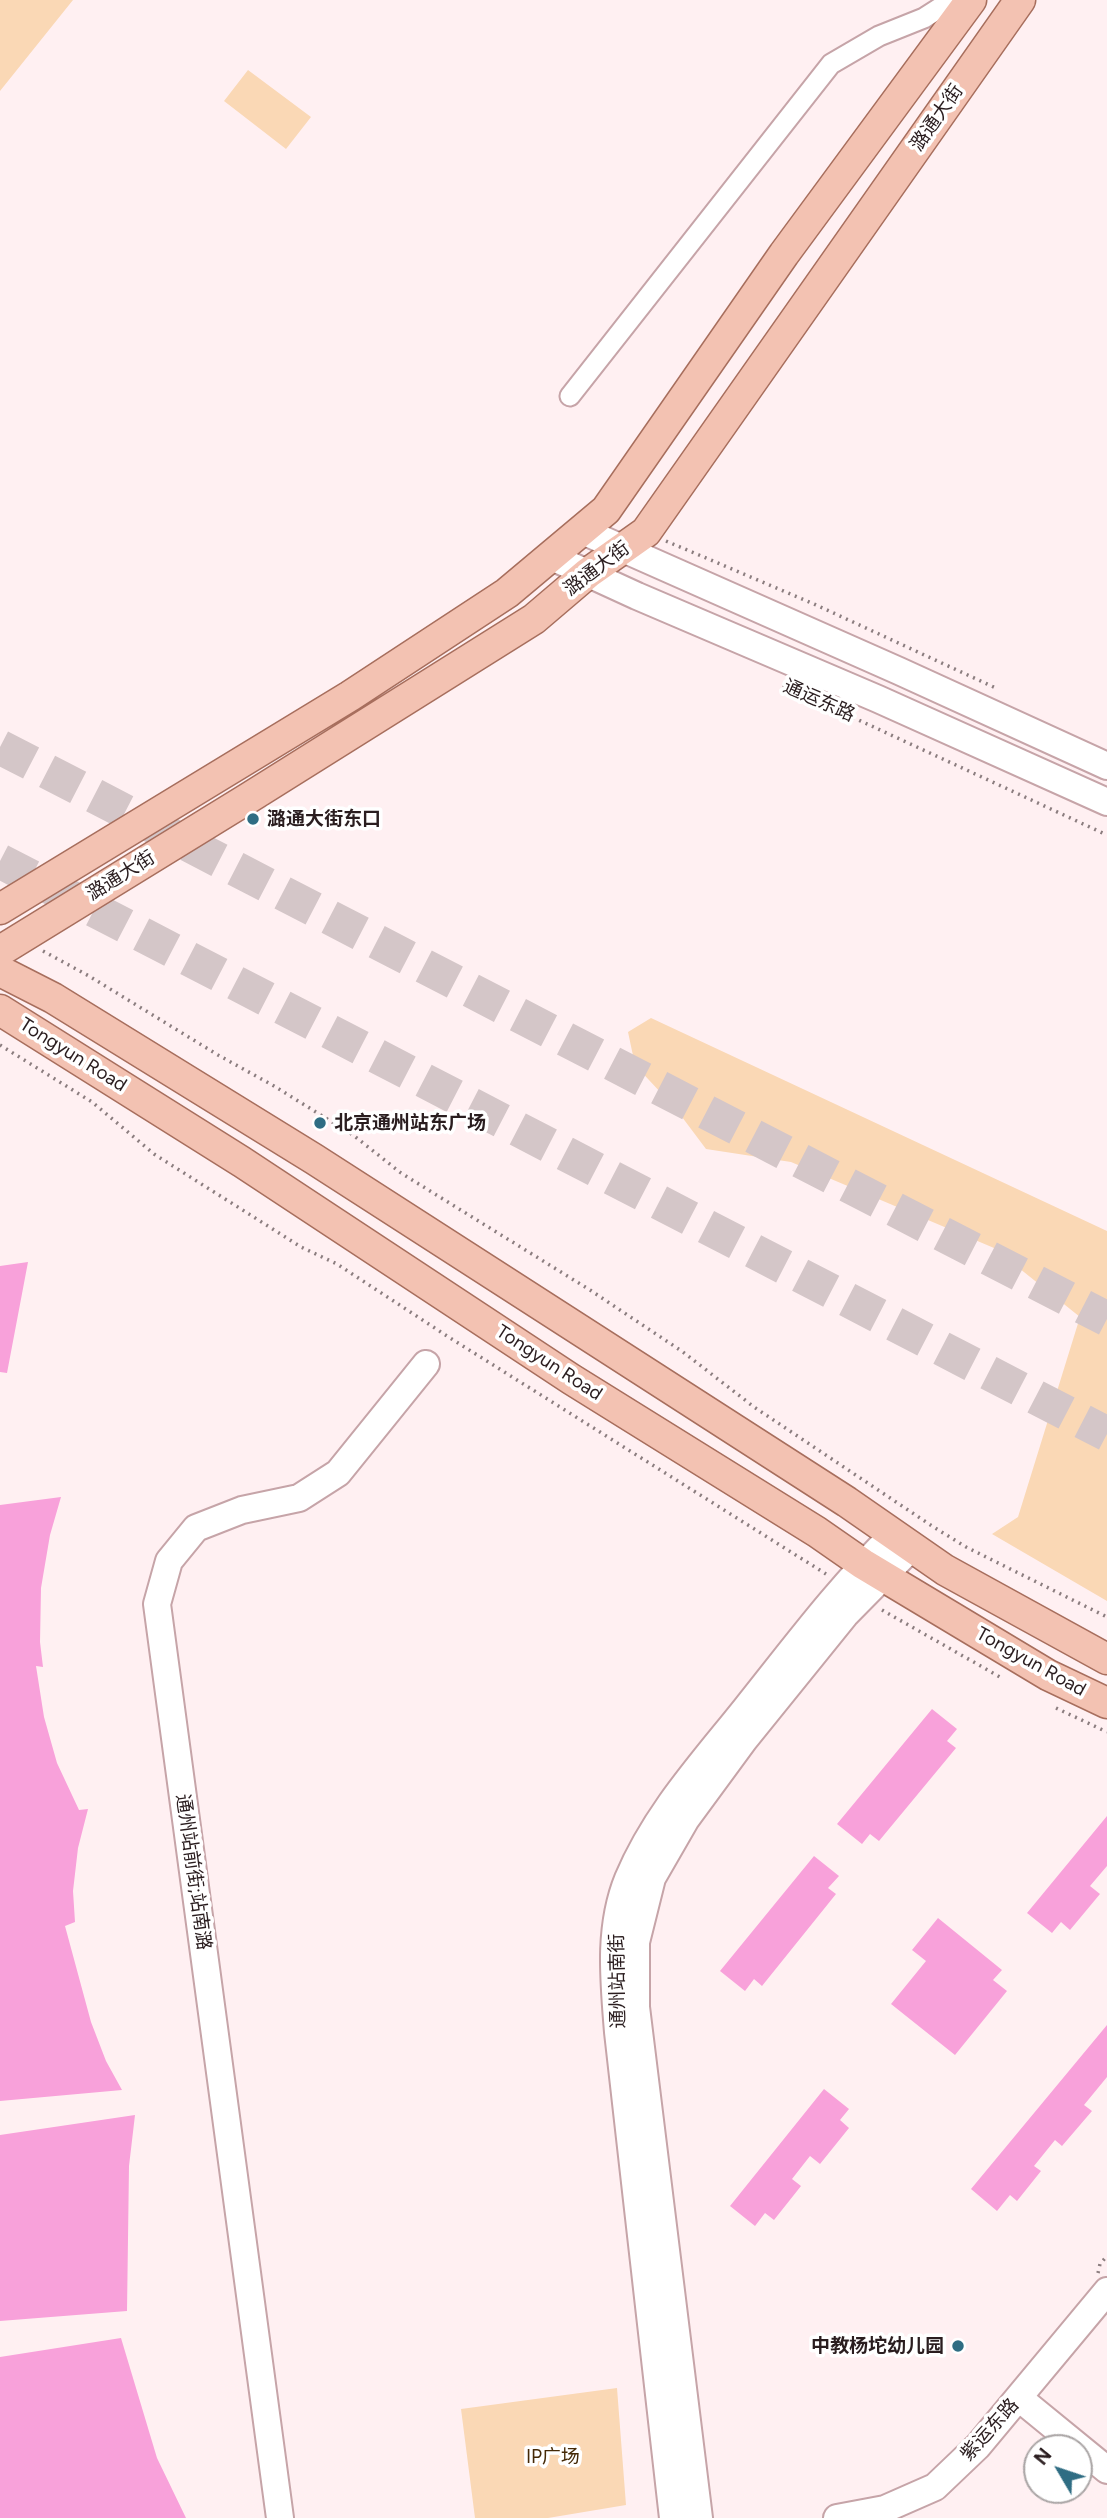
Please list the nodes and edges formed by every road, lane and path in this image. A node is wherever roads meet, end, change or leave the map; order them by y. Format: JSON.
{"nodes":[{"id":1,"x":953,"y":0,"type":"edge"},
{"id":2,"x":971,"y":0,"type":"edge"},
{"id":3,"x":1019,"y":1,"type":"edge"},
{"id":4,"x":570,"y":396,"type":"dead end"},
{"id":5,"x":583,"y":531,"type":"junction"},
{"id":6,"x":646,"y":532,"type":"junction"},
{"id":7,"x":621,"y":550,"type":"junction"},
{"id":8,"x":552,"y":557,"type":"junction"},
{"id":9,"x":588,"y":573,"type":"junction"},
{"id":10,"x":782,"y":684,"type":"dead end"},
{"id":11,"x":1008,"y":694,"type":"dead end"},
{"id":12,"x":1107,"y":766,"type":"edge"},
{"id":13,"x":1107,"y":802,"type":"edge"},
{"id":14,"x":1107,"y":835,"type":"edge"},
{"id":15,"x":0,"y":909,"type":"edge"},
{"id":16,"x":10,"y":945,"type":"edge"},
{"id":17,"x":0,"y":971,"type":"edge"},
{"id":18,"x":3,"y":1012,"type":"edge"},
{"id":19,"x":0,"y":1045,"type":"edge"},
{"id":20,"x":426,"y":1364,"type":"dead end"},
{"id":21,"x":903,"y":1540,"type":"junction"},
{"id":22,"x":874,"y":1570,"type":"junction"},
{"id":23,"x":854,"y":1592,"type":"junction"},
{"id":24,"x":1107,"y":1617,"type":"edge"},
{"id":25,"x":1107,"y":1659,"type":"edge"},
{"id":26,"x":1004,"y":1679,"type":"dead end"},
{"id":27,"x":1107,"y":1703,"type":"edge"},
{"id":28,"x":1052,"y":1705,"type":"dead end"},
{"id":29,"x":1107,"y":1732,"type":"edge"},
{"id":30,"x":1107,"y":2291,"type":"edge"},
{"id":31,"x":1019,"y":2398,"type":"junction"},
{"id":32,"x":1107,"y":2470,"type":"edge"},
{"id":33,"x":280,"y":2518,"type":"edge"},
{"id":34,"x":673,"y":2518,"type":"edge"},
{"id":35,"x":699,"y":2518,"type":"edge"},
{"id":36,"x":837,"y":2518,"type":"edge"}],
"edges":[{"from":1,"to":4,"type":"street"},
{"from":2,"to":5,"type":"main road","name":"潞通大街"},
{"from":3,"to":6,"type":"main road","name":"潞通大街"},
{"from":5,"to":7,"type":"main road"},
{"from":5,"to":8,"type":"main road","name":"潞通大街"},
{"from":6,"to":7,"type":"main road","name":"潞通大街"},
{"from":6,"to":11,"type":"path"},
{"from":7,"to":9,"type":"main road","name":"潞通大街"},
{"from":7,"to":12,"type":"main road"},
{"from":8,"to":9,"type":"main road","name":"通运东路"},
{"from":8,"to":15,"type":"main road","name":"潞通大街"},
{"from":9,"to":13,"type":"main road","name":"通运东路"},
{"from":9,"to":16,"type":"main road","name":"潞通大街"},
{"from":10,"to":14,"type":"path","name":"通运东路"},
{"from":16,"to":24,"type":"path"},
{"from":17,"to":21,"type":"main road","name":"Tongyun Road"},
{"from":18,"to":22,"type":"main road","name":"Tongyun Road"},
{"from":19,"to":23,"type":"path","name":"Tongyun Road"},
{"from":20,"to":33,"type":"main road","name":"通州站前街;站南潞"},
{"from":21,"to":22,"type":"main road","name":"通州站南街"},
{"from":21,"to":25,"type":"main road","name":"Tongyun Road"},
{"from":22,"to":23,"type":"main road","name":"通州站南街"},
{"from":22,"to":27,"type":"main road","name":"Tongyun Road"},
{"from":23,"to":26,"type":"path","name":"Tongyun Road"},
{"from":23,"to":34,"type":"main road","name":"通州站南街"},
{"from":23,"to":35,"type":"main road","name":"通州站南街"},
{"from":28,"to":29,"type":"path","name":"Tongyun Road"},
{"from":30,"to":31,"type":"main road","name":"紫运东路"},
{"from":31,"to":32,"type":"main road"},
{"from":31,"to":36,"type":"main road","name":"紫运东路"}]}
